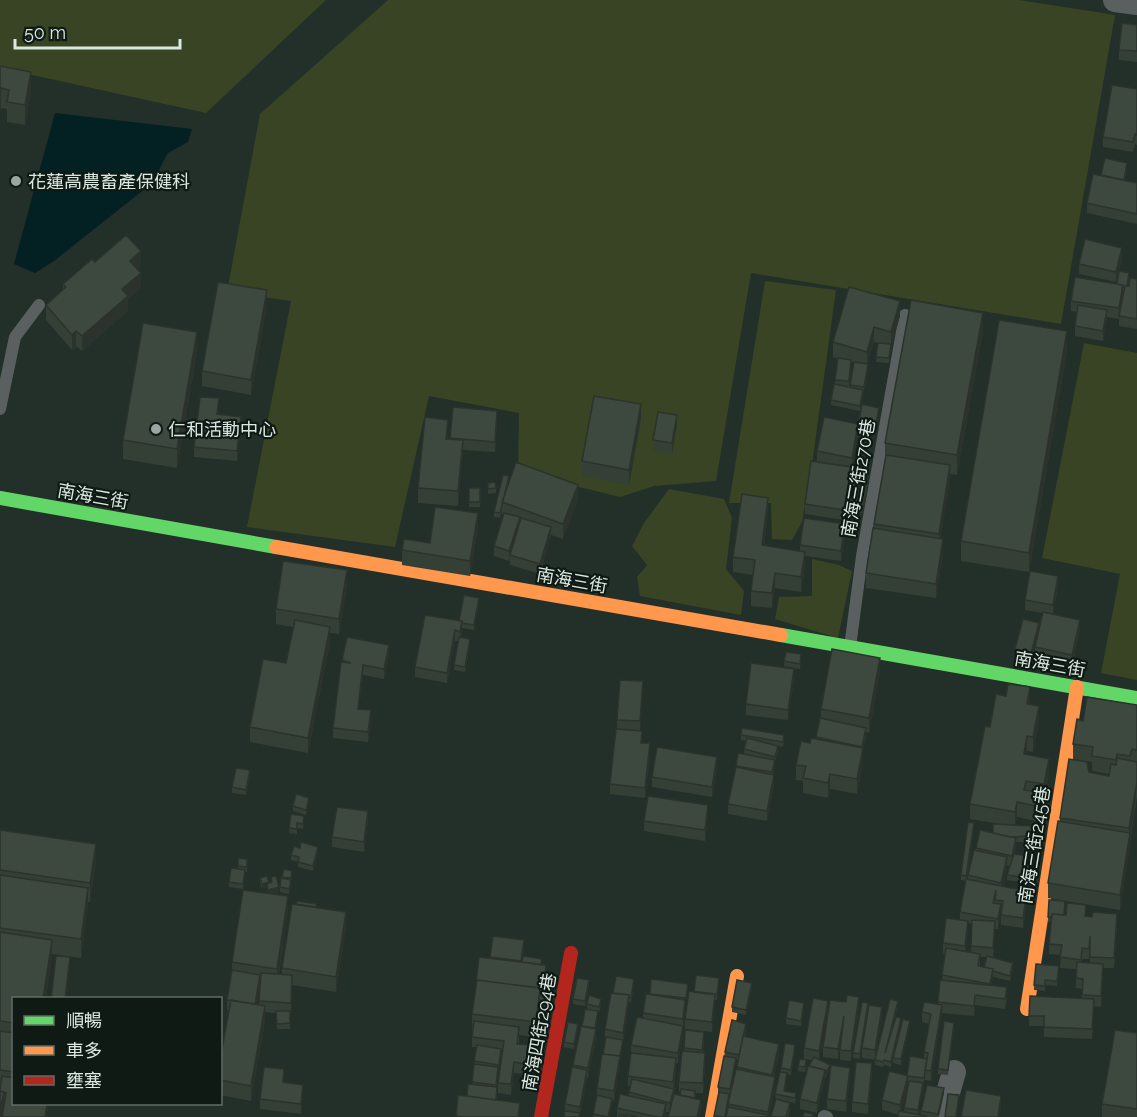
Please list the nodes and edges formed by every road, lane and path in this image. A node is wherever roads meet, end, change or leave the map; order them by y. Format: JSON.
{"nodes":[{"id":1,"x":1115,"y":0,"type":"edge"},
{"id":2,"x":1137,"y":3,"type":"edge"},
{"id":3,"x":39,"y":305,"type":"dead end"},
{"id":4,"x":905,"y":315,"type":"dead end"},
{"id":5,"x":0,"y":410,"type":"edge"},
{"id":6,"x":0,"y":498,"type":"edge"},
{"id":7,"x":849,"y":648,"type":"junction"},
{"id":8,"x":1077,"y":687,"type":"junction"},
{"id":9,"x":1137,"y":698,"type":"edge"},
{"id":10,"x":572,"y":953,"type":"dead end"},
{"id":11,"x":737,"y":976,"type":"dead end"},
{"id":12,"x":1027,"y":1009,"type":"edge"},
{"id":13,"x":954,"y":1072,"type":"dead end"},
{"id":14,"x":541,"y":1117,"type":"edge"},
{"id":15,"x":712,"y":1117,"type":"edge"},
{"id":16,"x":941,"y":1117,"type":"edge"}],
"edges":[{"from":1,"to":2,"type":"street"},
{"from":3,"to":5,"type":"lane"},
{"from":4,"to":7,"type":"lane","name":"南海三街270巷"},
{"from":6,"to":7,"type":"street","name":"南海三街"},
{"from":7,"to":8,"type":"street","name":"南海三街"},
{"from":8,"to":9,"type":"street","name":"南海三街"},
{"from":8,"to":12,"type":"street","name":"南海三街245巷"},
{"from":10,"to":14,"type":"street","name":"南海四街294巷"},
{"from":11,"to":15,"type":"street"},
{"from":13,"to":16,"type":"street"}]}
